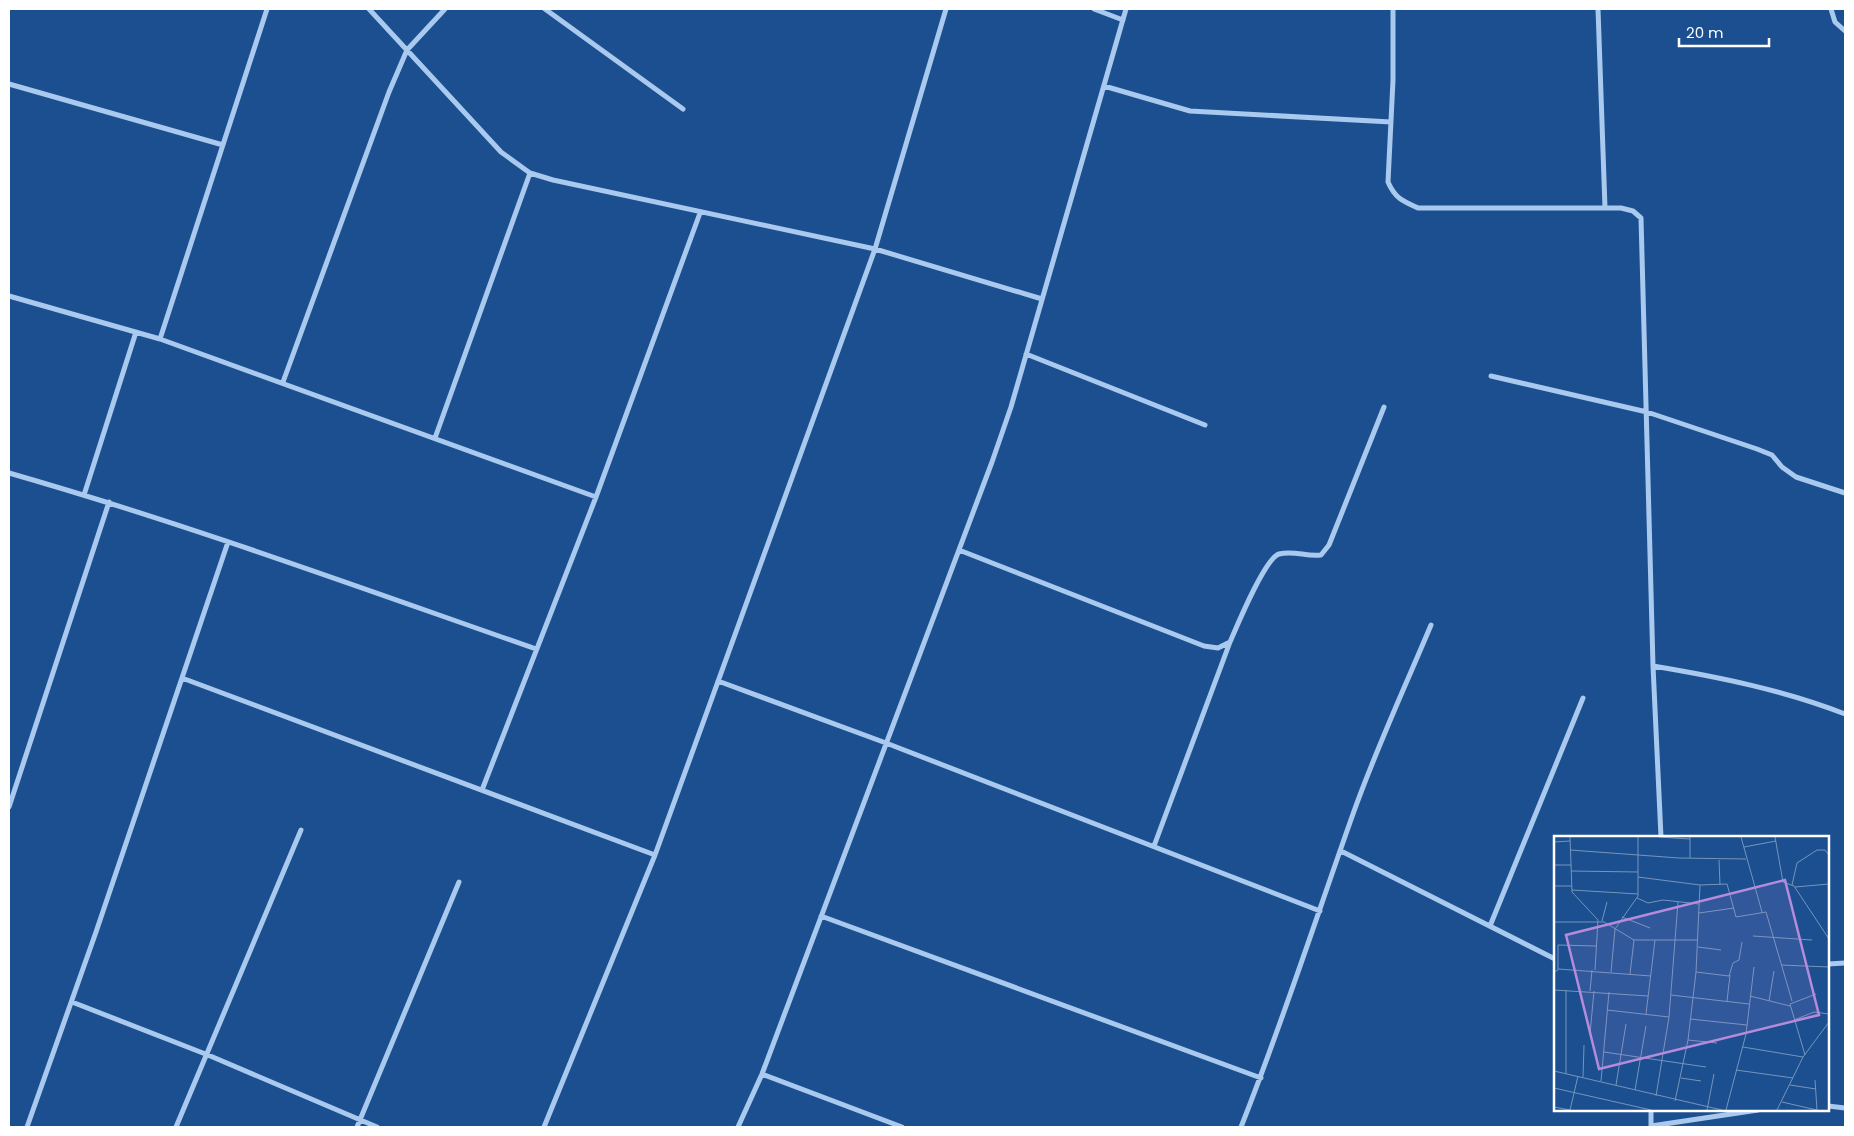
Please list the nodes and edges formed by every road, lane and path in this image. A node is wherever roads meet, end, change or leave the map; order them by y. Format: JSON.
{"nodes":[{"id":1,"x":267,"y":9,"type":"edge"},
{"id":2,"x":369,"y":9,"type":"edge"},
{"id":3,"x":445,"y":9,"type":"edge"},
{"id":4,"x":544,"y":9,"type":"edge"},
{"id":5,"x":946,"y":9,"type":"edge"},
{"id":6,"x":1094,"y":9,"type":"edge"},
{"id":7,"x":1126,"y":9,"type":"edge"},
{"id":8,"x":1393,"y":9,"type":"edge"},
{"id":9,"x":1598,"y":9,"type":"edge"},
{"id":10,"x":1831,"y":9,"type":"edge"},
{"id":11,"x":1123,"y":20,"type":"junction"},
{"id":12,"x":1845,"y":31,"type":"edge"},
{"id":13,"x":407,"y":50,"type":"junction"},
{"id":14,"x":9,"y":84,"type":"edge"},
{"id":15,"x":1104,"y":86,"type":"junction"},
{"id":16,"x":683,"y":109,"type":"dead end"},
{"id":17,"x":1391,"y":122,"type":"junction"},
{"id":18,"x":223,"y":145,"type":"junction"},
{"id":19,"x":530,"y":173,"type":"junction"},
{"id":20,"x":1605,"y":208,"type":"junction"},
{"id":21,"x":700,"y":213,"type":"junction"},
{"id":22,"x":875,"y":248,"type":"junction"},
{"id":23,"x":9,"y":296,"type":"edge"},
{"id":24,"x":1042,"y":300,"type":"junction"},
{"id":25,"x":136,"y":332,"type":"junction"},
{"id":26,"x":160,"y":338,"type":"junction"},
{"id":27,"x":1026,"y":354,"type":"junction"},
{"id":28,"x":1491,"y":376,"type":"dead end"},
{"id":29,"x":283,"y":382,"type":"junction"},
{"id":30,"x":1384,"y":407,"type":"dead end"},
{"id":31,"x":1647,"y":412,"type":"junction"},
{"id":32,"x":1205,"y":424,"type":"dead end"},
{"id":33,"x":435,"y":438,"type":"junction"},
{"id":34,"x":9,"y":473,"type":"edge"},
{"id":35,"x":1845,"y":493,"type":"edge"},
{"id":36,"x":84,"y":494,"type":"junction"},
{"id":37,"x":596,"y":497,"type":"junction"},
{"id":38,"x":109,"y":502,"type":"junction"},
{"id":39,"x":228,"y":542,"type":"junction"},
{"id":40,"x":959,"y":550,"type":"junction"},
{"id":41,"x":1431,"y":624,"type":"dead end"},
{"id":42,"x":1230,"y":642,"type":"junction"},
{"id":43,"x":536,"y":649,"type":"junction"},
{"id":44,"x":1653,"y":666,"type":"junction"},
{"id":45,"x":182,"y":678,"type":"junction"},
{"id":46,"x":718,"y":681,"type":"junction"},
{"id":47,"x":1583,"y":698,"type":"dead end"},
{"id":48,"x":1845,"y":714,"type":"edge"},
{"id":49,"x":886,"y":743,"type":"junction"},
{"id":50,"x":482,"y":790,"type":"junction"},
{"id":51,"x":9,"y":807,"type":"edge"},
{"id":52,"x":301,"y":830,"type":"dead end"},
{"id":53,"x":1661,"y":836,"type":"edge"},
{"id":54,"x":1154,"y":846,"type":"junction"},
{"id":55,"x":1341,"y":851,"type":"junction"},
{"id":56,"x":655,"y":855,"type":"junction"},
{"id":57,"x":459,"y":882,"type":"dead end"},
{"id":58,"x":1320,"y":911,"type":"junction"},
{"id":59,"x":821,"y":916,"type":"junction"},
{"id":60,"x":1490,"y":926,"type":"junction"},
{"id":61,"x":1554,"y":958,"type":"edge"},
{"id":62,"x":1845,"y":963,"type":"edge"},
{"id":63,"x":1829,"y":964,"type":"edge"},
{"id":64,"x":72,"y":1002,"type":"junction"},
{"id":65,"x":208,"y":1055,"type":"junction"},
{"id":66,"x":762,"y":1074,"type":"junction"},
{"id":67,"x":1260,"y":1078,"type":"junction"},
{"id":68,"x":1829,"y":1106,"type":"edge"},
{"id":69,"x":1845,"y":1108,"type":"edge"},
{"id":70,"x":1651,"y":1111,"type":"edge"},
{"id":71,"x":1752,"y":1111,"type":"edge"},
{"id":72,"x":360,"y":1120,"type":"junction"},
{"id":73,"x":27,"y":1127,"type":"edge"},
{"id":74,"x":176,"y":1127,"type":"edge"},
{"id":75,"x":357,"y":1127,"type":"edge"},
{"id":76,"x":377,"y":1127,"type":"edge"},
{"id":77,"x":544,"y":1127,"type":"edge"},
{"id":78,"x":738,"y":1127,"type":"edge"},
{"id":79,"x":902,"y":1127,"type":"edge"},
{"id":80,"x":1241,"y":1127,"type":"edge"},
{"id":81,"x":1652,"y":1127,"type":"edge"}],
"edges":[{"from":1,"to":18,"type":"street"},
{"from":2,"to":13,"type":"street"},
{"from":3,"to":13,"type":"street"},
{"from":4,"to":16,"type":"street"},
{"from":5,"to":22,"type":"street"},
{"from":6,"to":11,"type":"street"},
{"from":7,"to":11,"type":"street"},
{"from":8,"to":17,"type":"street"},
{"from":9,"to":20,"type":"street"},
{"from":10,"to":12,"type":"street"},
{"from":11,"to":15,"type":"street"},
{"from":13,"to":19,"type":"street"},
{"from":13,"to":29,"type":"street"},
{"from":14,"to":18,"type":"street"},
{"from":15,"to":17,"type":"street"},
{"from":15,"to":24,"type":"street"},
{"from":17,"to":20,"type":"street"},
{"from":18,"to":26,"type":"street"},
{"from":19,"to":21,"type":"street"},
{"from":19,"to":33,"type":"street"},
{"from":20,"to":31,"type":"street"},
{"from":21,"to":22,"type":"street"},
{"from":21,"to":37,"type":"street"},
{"from":22,"to":24,"type":"street"},
{"from":22,"to":46,"type":"street"},
{"from":23,"to":25,"type":"street"},
{"from":24,"to":27,"type":"street"},
{"from":25,"to":26,"type":"street"},
{"from":25,"to":36,"type":"street"},
{"from":26,"to":29,"type":"street"},
{"from":27,"to":32,"type":"street"},
{"from":27,"to":40,"type":"street"},
{"from":28,"to":31,"type":"street"},
{"from":29,"to":33,"type":"street"},
{"from":30,"to":42,"type":"street"},
{"from":31,"to":35,"type":"street"},
{"from":31,"to":44,"type":"street"},
{"from":33,"to":37,"type":"street"},
{"from":34,"to":36,"type":"street"},
{"from":36,"to":38,"type":"street"},
{"from":37,"to":43,"type":"street"},
{"from":38,"to":39,"type":"street"},
{"from":38,"to":51,"type":"street"},
{"from":39,"to":43,"type":"street"},
{"from":39,"to":45,"type":"street"},
{"from":40,"to":42,"type":"street"},
{"from":40,"to":49,"type":"street"},
{"from":41,"to":55,"type":"street"},
{"from":42,"to":54,"type":"street"},
{"from":43,"to":50,"type":"street"},
{"from":44,"to":48,"type":"street"},
{"from":44,"to":53,"type":"street"},
{"from":45,"to":50,"type":"street"},
{"from":45,"to":64,"type":"street"},
{"from":46,"to":49,"type":"street"},
{"from":46,"to":56,"type":"street"},
{"from":47,"to":60,"type":"street"},
{"from":49,"to":54,"type":"street"},
{"from":49,"to":59,"type":"street"},
{"from":50,"to":56,"type":"street"},
{"from":52,"to":65,"type":"street"},
{"from":54,"to":58,"type":"street"},
{"from":55,"to":58,"type":"street"},
{"from":55,"to":60,"type":"street"},
{"from":56,"to":77,"type":"street"},
{"from":57,"to":72,"type":"street"},
{"from":58,"to":67,"type":"street"},
{"from":59,"to":66,"type":"street"},
{"from":59,"to":67,"type":"street"},
{"from":60,"to":61,"type":"street"},
{"from":62,"to":63,"type":"street"},
{"from":64,"to":65,"type":"street"},
{"from":64,"to":73,"type":"street"},
{"from":65,"to":72,"type":"street"},
{"from":65,"to":74,"type":"street"},
{"from":66,"to":78,"type":"street"},
{"from":66,"to":79,"type":"street"},
{"from":67,"to":80,"type":"street"},
{"from":68,"to":69,"type":"street"},
{"from":70,"to":81,"type":"street"},
{"from":71,"to":81,"type":"street"},
{"from":72,"to":75,"type":"street"},
{"from":72,"to":76,"type":"street"}]}
